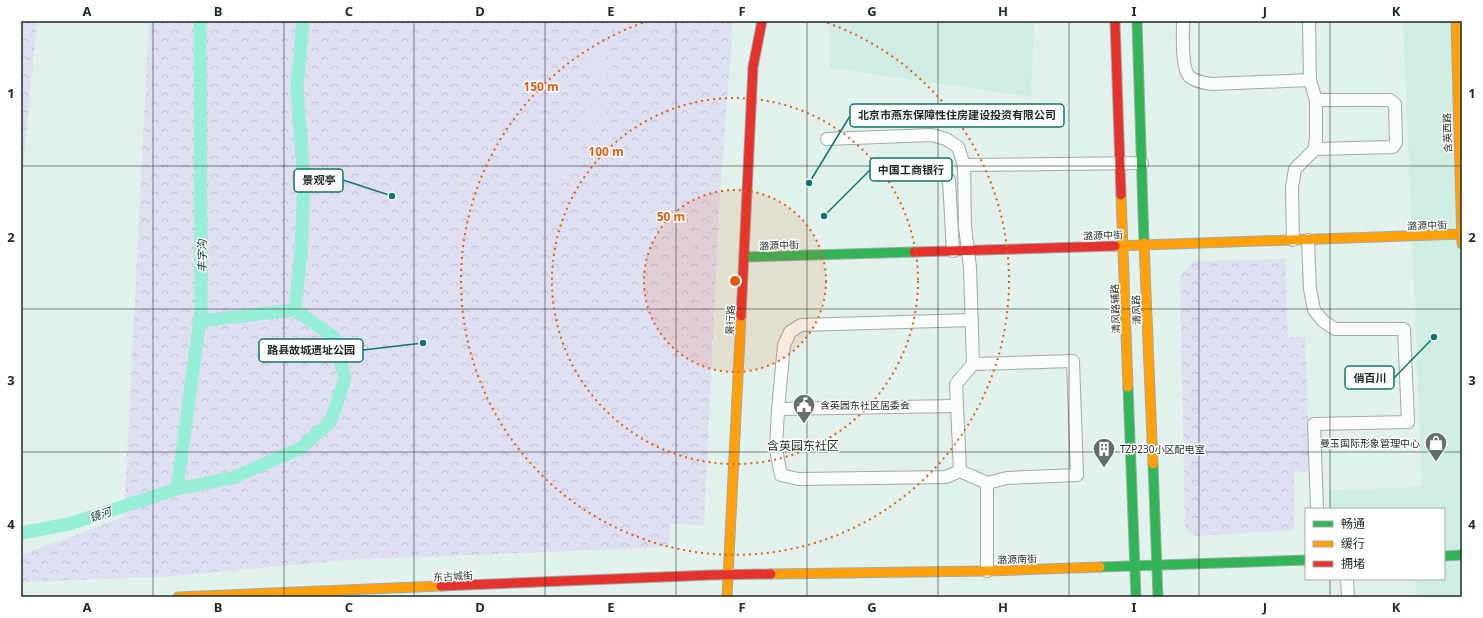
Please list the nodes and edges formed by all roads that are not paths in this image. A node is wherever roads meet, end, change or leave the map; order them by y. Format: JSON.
{"nodes":[{"id":1,"x":762,"y":21,"type":"edge"},
{"id":2,"x":1115,"y":21,"type":"edge"},
{"id":3,"x":1137,"y":21,"type":"edge"},
{"id":4,"x":1183,"y":21,"type":"edge"},
{"id":5,"x":1308,"y":21,"type":"edge"},
{"id":6,"x":1456,"y":21,"type":"edge"},
{"id":7,"x":1310,"y":80,"type":"junction"},
{"id":8,"x":1316,"y":100,"type":"junction"},
{"id":9,"x":827,"y":139,"type":"dead end"},
{"id":10,"x":1315,"y":149,"type":"junction"},
{"id":11,"x":1120,"y":163,"type":"junction"},
{"id":12,"x":1142,"y":163,"type":"junction"},
{"id":13,"x":964,"y":165,"type":"junction"},
{"id":14,"x":949,"y":180,"type":"dead end"},
{"id":15,"x":1462,"y":234,"type":"edge"},
{"id":16,"x":1293,"y":240,"type":"junction"},
{"id":17,"x":1308,"y":240,"type":"junction"},
{"id":18,"x":1462,"y":244,"type":"edge"},
{"id":19,"x":1144,"y":245,"type":"junction"},
{"id":20,"x":1124,"y":246,"type":"junction"},
{"id":21,"x":968,"y":250,"type":"junction"},
{"id":22,"x":953,"y":251,"type":"junction"},
{"id":23,"x":744,"y":257,"type":"junction"},
{"id":24,"x":972,"y":320,"type":"junction"},
{"id":25,"x":973,"y":364,"type":"junction"},
{"id":26,"x":957,"y":406,"type":"junction"},
{"id":27,"x":778,"y":409,"type":"junction"},
{"id":28,"x":960,"y":471,"type":"junction"},
{"id":29,"x":987,"y":483,"type":"junction"},
{"id":30,"x":1317,"y":508,"type":"edge"},
{"id":31,"x":1462,"y":555,"type":"edge"},
{"id":32,"x":1445,"y":556,"type":"edge"},
{"id":33,"x":1305,"y":560,"type":"edge"},
{"id":34,"x":1158,"y":565,"type":"junction"},
{"id":35,"x":1135,"y":566,"type":"junction"},
{"id":36,"x":987,"y":571,"type":"junction"},
{"id":37,"x":728,"y":576,"type":"junction"},
{"id":38,"x":1347,"y":580,"type":"edge"},
{"id":39,"x":408,"y":593,"type":"edge"},
{"id":40,"x":178,"y":597,"type":"edge"},
{"id":41,"x":727,"y":597,"type":"edge"},
{"id":42,"x":1136,"y":597,"type":"edge"},
{"id":43,"x":1158,"y":597,"type":"edge"},
{"id":44,"x":1348,"y":597,"type":"edge"}],
"edges":[{"from":1,"to":23,"type":"street","name":"景行路"},
{"from":2,"to":11,"type":"street","name":"清风路辅路"},
{"from":3,"to":12,"type":"street","name":"清风路"},
{"from":4,"to":7,"type":"street"},
{"from":5,"to":7,"type":"street"},
{"from":6,"to":15,"type":"street","name":"含英西路"},
{"from":7,"to":8,"type":"street"},
{"from":8,"to":10,"type":"street"},
{"from":8,"to":10,"type":"street"},
{"from":9,"to":13,"type":"street"},
{"from":10,"to":16,"type":"street"},
{"from":11,"to":12,"type":"street"},
{"from":11,"to":13,"type":"street"},
{"from":11,"to":20,"type":"street","name":"清风路辅路"},
{"from":12,"to":19,"type":"street","name":"清风路"},
{"from":13,"to":21,"type":"street"},
{"from":14,"to":22,"type":"street"},
{"from":15,"to":17,"type":"street","name":"潞源中街"},
{"from":15,"to":18,"type":"street","name":"含英西路"},
{"from":16,"to":17,"type":"street","name":"潞源中街"},
{"from":16,"to":19,"type":"street","name":"潞源中街"},
{"from":17,"to":30,"type":"street"},
{"from":19,"to":20,"type":"street","name":"潞源中街"},
{"from":19,"to":34,"type":"street","name":"清风路"},
{"from":20,"to":21,"type":"street","name":"潞源中街"},
{"from":20,"to":35,"type":"street","name":"清风路辅路"},
{"from":21,"to":22,"type":"street","name":"潞源中街"},
{"from":21,"to":24,"type":"street"},
{"from":22,"to":23,"type":"street","name":"潞源中街"},
{"from":23,"to":37,"type":"street","name":"景行路"},
{"from":24,"to":25,"type":"street"},
{"from":24,"to":27,"type":"street"},
{"from":25,"to":26,"type":"street"},
{"from":25,"to":29,"type":"street"},
{"from":26,"to":27,"type":"street"},
{"from":26,"to":28,"type":"street"},
{"from":27,"to":28,"type":"street"},
{"from":28,"to":29,"type":"street"},
{"from":29,"to":36,"type":"street"},
{"from":31,"to":32,"type":"street"},
{"from":33,"to":34,"type":"street","name":"潞源南街"},
{"from":34,"to":35,"type":"street","name":"潞源南街"},
{"from":34,"to":43,"type":"street","name":"清风路"},
{"from":35,"to":36,"type":"street","name":"潞源南街"},
{"from":35,"to":42,"type":"street","name":"清风路辅路"},
{"from":36,"to":37,"type":"street","name":"潞源南街"},
{"from":37,"to":39,"type":"street","name":"东古城街"},
{"from":37,"to":41,"type":"street","name":"景行路"},
{"from":38,"to":44,"type":"street"},
{"from":39,"to":40,"type":"street","name":"东古城街"}]}
